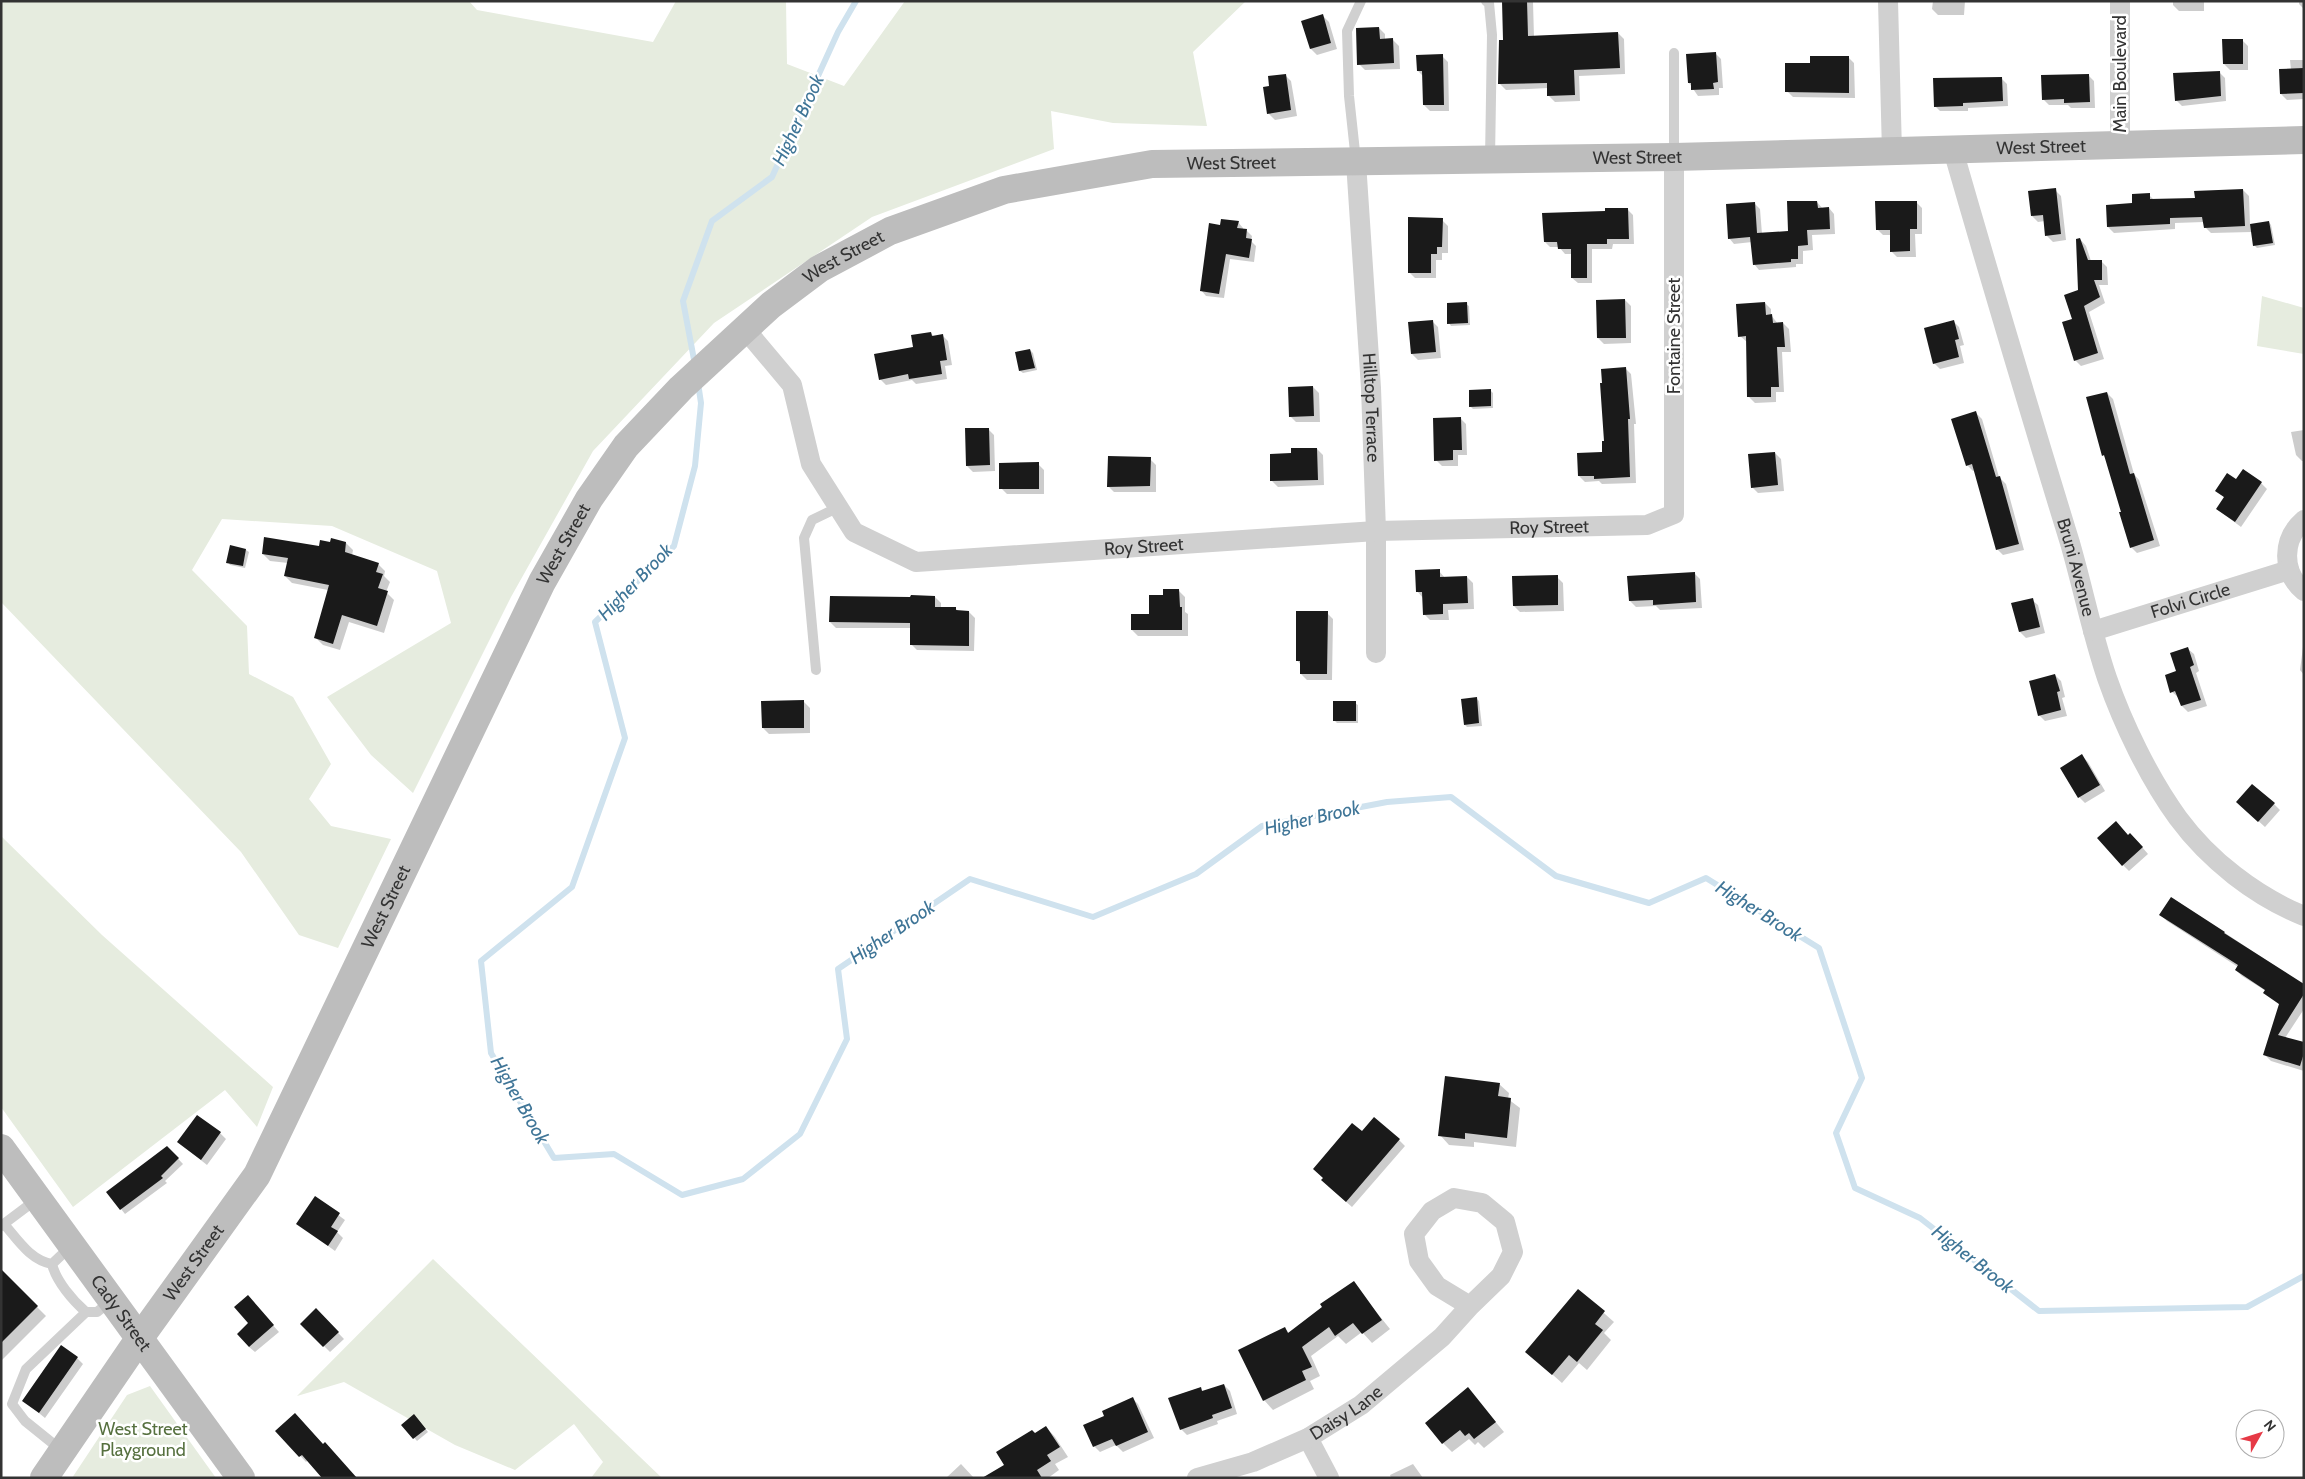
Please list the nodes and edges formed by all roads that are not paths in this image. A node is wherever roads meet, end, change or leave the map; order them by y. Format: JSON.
{"nodes":[{"id":1,"x":1361,"y":1,"type":"edge"},
{"id":2,"x":1486,"y":1,"type":"edge"},
{"id":3,"x":1888,"y":1,"type":"edge"},
{"id":4,"x":2120,"y":1,"type":"edge"},
{"id":5,"x":1674,"y":53,"type":"dead end"},
{"id":6,"x":2304,"y":140,"type":"edge"},
{"id":7,"x":2120,"y":146,"type":"junction"},
{"id":8,"x":1953,"y":150,"type":"junction"},
{"id":9,"x":1892,"y":152,"type":"junction"},
{"id":10,"x":1674,"y":157,"type":"junction"},
{"id":11,"x":1490,"y":160,"type":"junction"},
{"id":12,"x":1356,"y":162,"type":"junction"},
{"id":13,"x":745,"y":329,"type":"junction"},
{"id":14,"x":838,"y":507,"type":"junction"},
{"id":15,"x":1674,"y":514,"type":"joint"},
{"id":16,"x":2304,"y":520,"type":"edge"},
{"id":17,"x":1376,"y":531,"type":"junction"},
{"id":18,"x":2289,"y":570,"type":"junction"},
{"id":19,"x":2304,"y":591,"type":"edge"},
{"id":20,"x":2093,"y":631,"type":"junction"},
{"id":21,"x":1376,"y":653,"type":"dead end"},
{"id":22,"x":816,"y":670,"type":"dead end"},
{"id":23,"x":2304,"y":916,"type":"edge"},
{"id":24,"x":1,"y":1148,"type":"edge"},
{"id":25,"x":38,"y":1199,"type":"junction"},
{"id":26,"x":3,"y":1225,"type":"edge"},
{"id":27,"x":72,"y":1246,"type":"junction"},
{"id":28,"x":52,"y":1264,"type":"junction"},
{"id":29,"x":112,"y":1301,"type":"junction"},
{"id":30,"x":1470,"y":1306,"type":"junction"},
{"id":31,"x":86,"y":1312,"type":"junction"},
{"id":32,"x":139,"y":1339,"type":"junction"},
{"id":33,"x":1308,"y":1438,"type":"junction"},
{"id":34,"x":62,"y":1451,"type":"junction"},
{"id":35,"x":44,"y":1478,"type":"edge"},
{"id":36,"x":241,"y":1478,"type":"edge"},
{"id":37,"x":1198,"y":1478,"type":"edge"},
{"id":38,"x":1329,"y":1478,"type":"edge"}],
"edges":[{"from":1,"to":12,"type":"lane"},
{"from":2,"to":11,"type":"lane"},
{"from":3,"to":9,"type":"street"},
{"from":4,"to":7,"type":"street","name":"Main Boulevard"},
{"from":5,"to":10,"type":"lane"},
{"from":6,"to":7,"type":"main road","name":"West Street"},
{"from":7,"to":8,"type":"main road","name":"West Street"},
{"from":8,"to":9,"type":"main road","name":"West Street"},
{"from":8,"to":20,"type":"street","name":"Bruni Avenue"},
{"from":9,"to":10,"type":"main road","name":"West Street"},
{"from":10,"to":11,"type":"main road","name":"West Street"},
{"from":10,"to":15,"type":"street","name":"Fontaine Street"},
{"from":11,"to":12,"type":"main road","name":"West Street"},
{"from":12,"to":13,"type":"main road","name":"West Street"},
{"from":12,"to":17,"type":"street","name":"Hilltop Terrace"},
{"from":13,"to":14,"type":"street","name":"Roy Street"},
{"from":13,"to":32,"type":"main road","name":"West Street"},
{"from":14,"to":17,"type":"street","name":"Roy Street"},
{"from":14,"to":22,"type":"lane"},
{"from":15,"to":17,"type":"street","name":"Roy Street"},
{"from":16,"to":18,"type":"street"},
{"from":17,"to":21,"type":"street","name":"Hilltop Terrace"},
{"from":18,"to":19,"type":"street"},
{"from":18,"to":20,"type":"street","name":"Folvi Circle"},
{"from":20,"to":23,"type":"street","name":"Bruni Avenue"},
{"from":24,"to":25,"type":"main road","name":"Cady Street"},
{"from":25,"to":26,"type":"lane"},
{"from":25,"to":27,"type":"main road","name":"Cady Street"},
{"from":26,"to":28,"type":"lane"},
{"from":27,"to":28,"type":"lane"},
{"from":27,"to":29,"type":"main road","name":"Cady Street"},
{"from":28,"to":31,"type":"lane"},
{"from":29,"to":31,"type":"lane"},
{"from":29,"to":32,"type":"main road","name":"Cady Street"},
{"from":30,"to":30,"type":"street","name":"Daisy Lane"},
{"from":30,"to":33,"type":"street","name":"Daisy Lane"},
{"from":31,"to":34,"type":"lane"},
{"from":32,"to":34,"type":"main road","name":"West Street"},
{"from":32,"to":36,"type":"main road","name":"Cady Street"},
{"from":33,"to":37,"type":"street","name":"Daisy Lane"},
{"from":33,"to":38,"type":"street"},
{"from":34,"to":35,"type":"main road","name":"West Street"}]}
